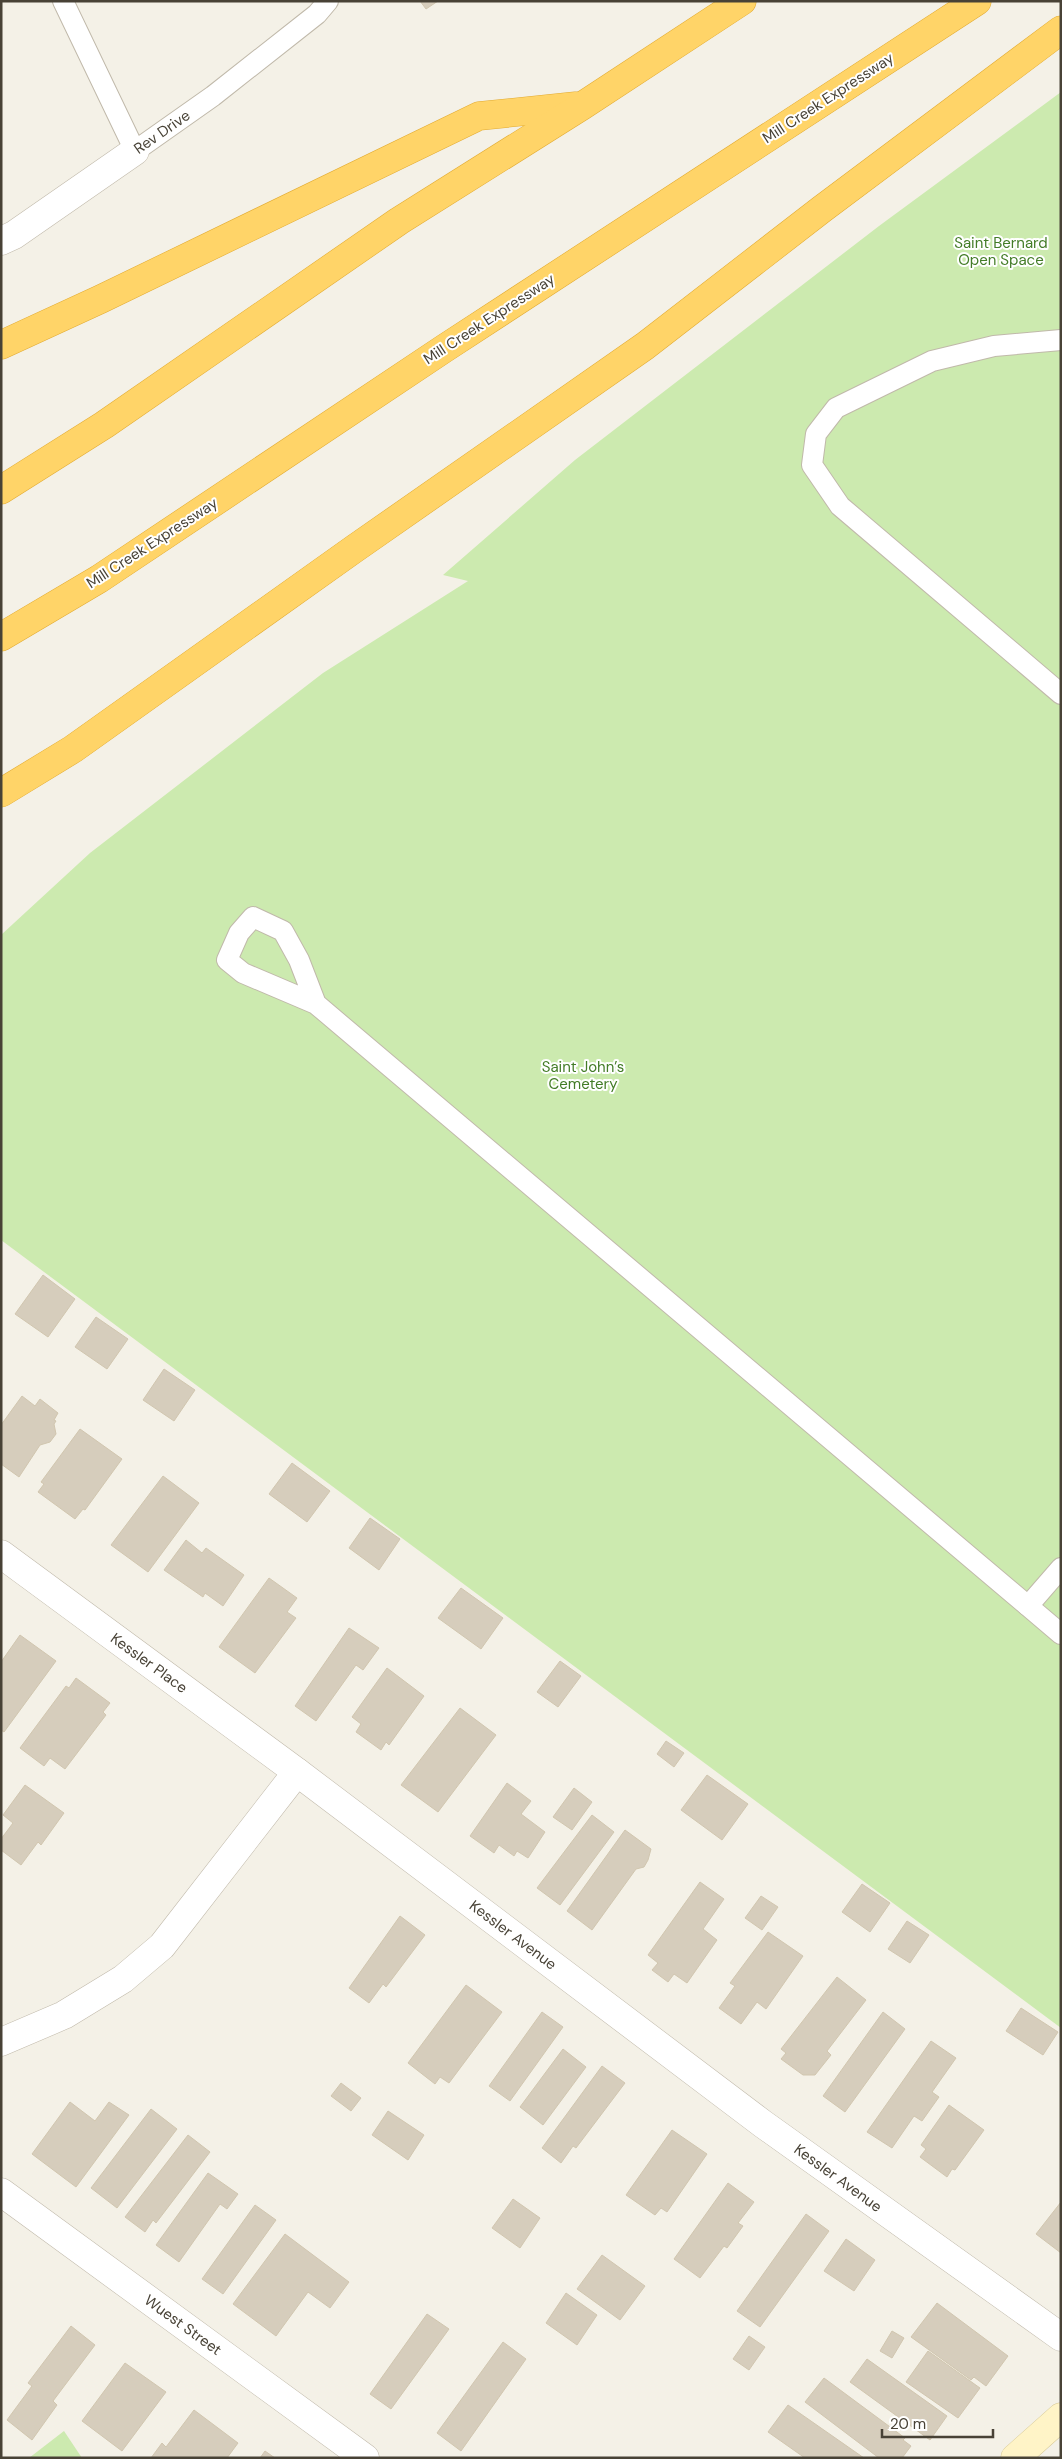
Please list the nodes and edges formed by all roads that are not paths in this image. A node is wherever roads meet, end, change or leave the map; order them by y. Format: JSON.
{"nodes":[{"id":1,"x":63,"y":1,"type":"edge"},
{"id":2,"x":742,"y":1,"type":"edge"},
{"id":3,"x":977,"y":1,"type":"edge"},
{"id":4,"x":322,"y":8,"type":"edge"},
{"id":5,"x":1061,"y":30,"type":"edge"},
{"id":6,"x":582,"y":106,"type":"junction"},
{"id":7,"x":135,"y":152,"type":"junction"},
{"id":8,"x":1,"y":242,"type":"edge"},
{"id":9,"x":1061,"y":340,"type":"edge"},
{"id":10,"x":1,"y":345,"type":"edge"},
{"id":11,"x":1,"y":490,"type":"edge"},
{"id":12,"x":1,"y":637,"type":"edge"},
{"id":13,"x":1061,"y":694,"type":"edge"},
{"id":14,"x":1,"y":793,"type":"edge"},
{"id":15,"x":316,"y":1004,"type":"junction"},
{"id":16,"x":1,"y":1554,"type":"edge"},
{"id":17,"x":1061,"y":1568,"type":"edge"},
{"id":18,"x":1028,"y":1606,"type":"junction"},
{"id":19,"x":1061,"y":1634,"type":"edge"},
{"id":20,"x":297,"y":1772,"type":"junction"},
{"id":21,"x":1,"y":2042,"type":"edge"},
{"id":22,"x":1,"y":2192,"type":"edge"},
{"id":23,"x":1061,"y":2338,"type":"edge"},
{"id":24,"x":1061,"y":2417,"type":"edge"},
{"id":25,"x":366,"y":2458,"type":"edge"},
{"id":26,"x":1015,"y":2458,"type":"edge"}],
"edges":[{"from":1,"to":7,"type":"lane"},
{"from":2,"to":6,"type":"highway"},
{"from":3,"to":12,"type":"highway","name":"Mill Creek Expressway"},
{"from":4,"to":7,"type":"lane","name":"Rev Drive"},
{"from":5,"to":14,"type":"highway"},
{"from":6,"to":10,"type":"highway"},
{"from":6,"to":11,"type":"highway"},
{"from":7,"to":8,"type":"street","name":"Rev Drive"},
{"from":9,"to":13,"type":"lane"},
{"from":15,"to":15,"type":"lane"},
{"from":15,"to":18,"type":"lane"},
{"from":16,"to":20,"type":"street","name":"Kessler Place"},
{"from":17,"to":18,"type":"lane"},
{"from":18,"to":19,"type":"lane"},
{"from":20,"to":21,"type":"street"},
{"from":20,"to":23,"type":"street","name":"Kessler Avenue"},
{"from":22,"to":25,"type":"street","name":"Wuest Street"},
{"from":24,"to":26,"type":"main road"}]}
